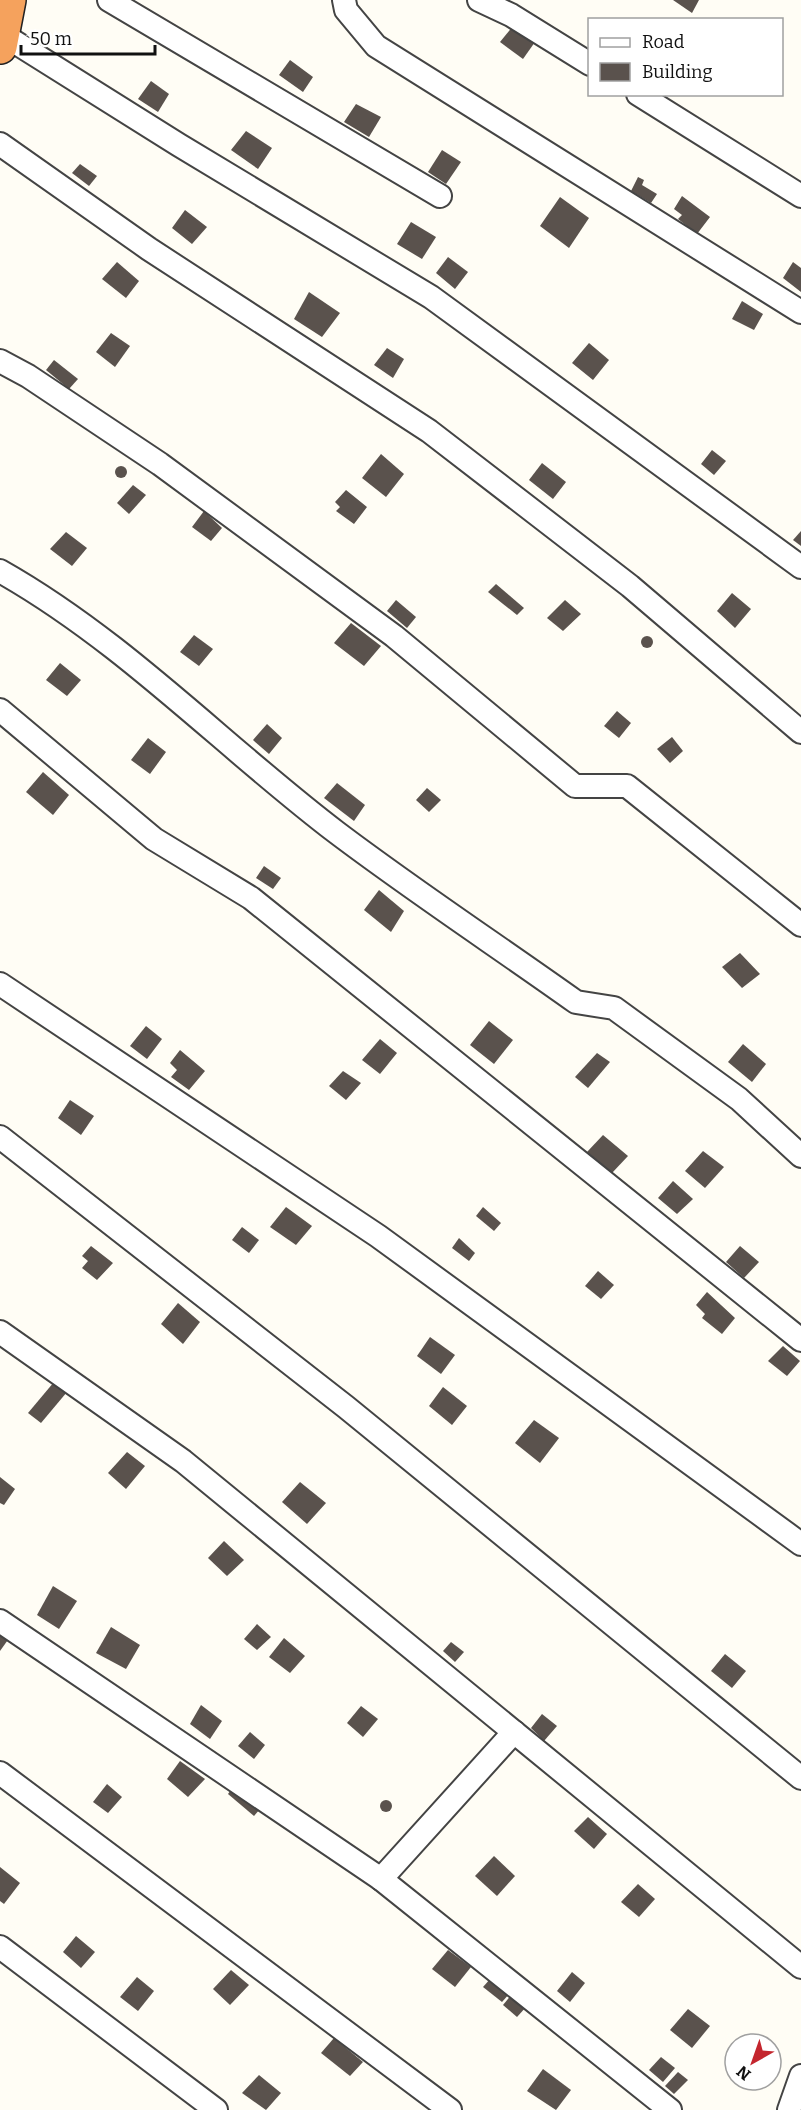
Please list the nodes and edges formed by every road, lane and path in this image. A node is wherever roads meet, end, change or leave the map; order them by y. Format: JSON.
{"nodes":[{"id":1,"x":9,"y":0,"type":"edge"},
{"id":2,"x":110,"y":0,"type":"edge"},
{"id":3,"x":344,"y":0,"type":"edge"},
{"id":4,"x":479,"y":0,"type":"edge"},
{"id":5,"x":1,"y":40,"type":"edge"},
{"id":6,"x":588,"y":63,"type":"edge"},
{"id":7,"x":641,"y":96,"type":"edge"},
{"id":8,"x":0,"y":144,"type":"edge"},
{"id":9,"x":440,"y":196,"type":"dead end"},
{"id":10,"x":801,"y":196,"type":"edge"},
{"id":11,"x":801,"y":312,"type":"edge"},
{"id":12,"x":0,"y":361,"type":"edge"},
{"id":13,"x":801,"y":567,"type":"edge"},
{"id":14,"x":0,"y":571,"type":"edge"},
{"id":15,"x":0,"y":710,"type":"edge"},
{"id":16,"x":801,"y":732,"type":"edge"},
{"id":17,"x":801,"y":925,"type":"edge"},
{"id":18,"x":0,"y":984,"type":"edge"},
{"id":19,"x":0,"y":1137,"type":"edge"},
{"id":20,"x":801,"y":1156,"type":"edge"},
{"id":21,"x":0,"y":1332,"type":"edge"},
{"id":22,"x":801,"y":1340,"type":"edge"},
{"id":23,"x":801,"y":1544,"type":"edge"},
{"id":24,"x":0,"y":1621,"type":"edge"},
{"id":25,"x":514,"y":1732,"type":"junction"},
{"id":26,"x":0,"y":1773,"type":"edge"},
{"id":27,"x":801,"y":1778,"type":"edge"},
{"id":28,"x":381,"y":1879,"type":"junction"},
{"id":29,"x":0,"y":1947,"type":"edge"},
{"id":30,"x":801,"y":1966,"type":"edge"},
{"id":31,"x":801,"y":2076,"type":"edge"},
{"id":32,"x":216,"y":2110,"type":"edge"},
{"id":33,"x":450,"y":2110,"type":"edge"},
{"id":34,"x":670,"y":2110,"type":"edge"},
{"id":35,"x":789,"y":2110,"type":"edge"}],
"edges":[{"from":1,"to":5,"type":"highway"},
{"from":2,"to":9,"type":"street"},
{"from":3,"to":11,"type":"street"},
{"from":4,"to":6,"type":"street"},
{"from":5,"to":13,"type":"street"},
{"from":7,"to":10,"type":"street"},
{"from":8,"to":16,"type":"street"},
{"from":12,"to":17,"type":"street"},
{"from":14,"to":20,"type":"street"},
{"from":15,"to":22,"type":"street"},
{"from":18,"to":23,"type":"street"},
{"from":19,"to":27,"type":"street"},
{"from":21,"to":25,"type":"street"},
{"from":24,"to":28,"type":"street"},
{"from":25,"to":28,"type":"street"},
{"from":25,"to":30,"type":"street"},
{"from":26,"to":33,"type":"street"},
{"from":28,"to":34,"type":"street"},
{"from":29,"to":32,"type":"street"},
{"from":31,"to":35,"type":"street"}]}
